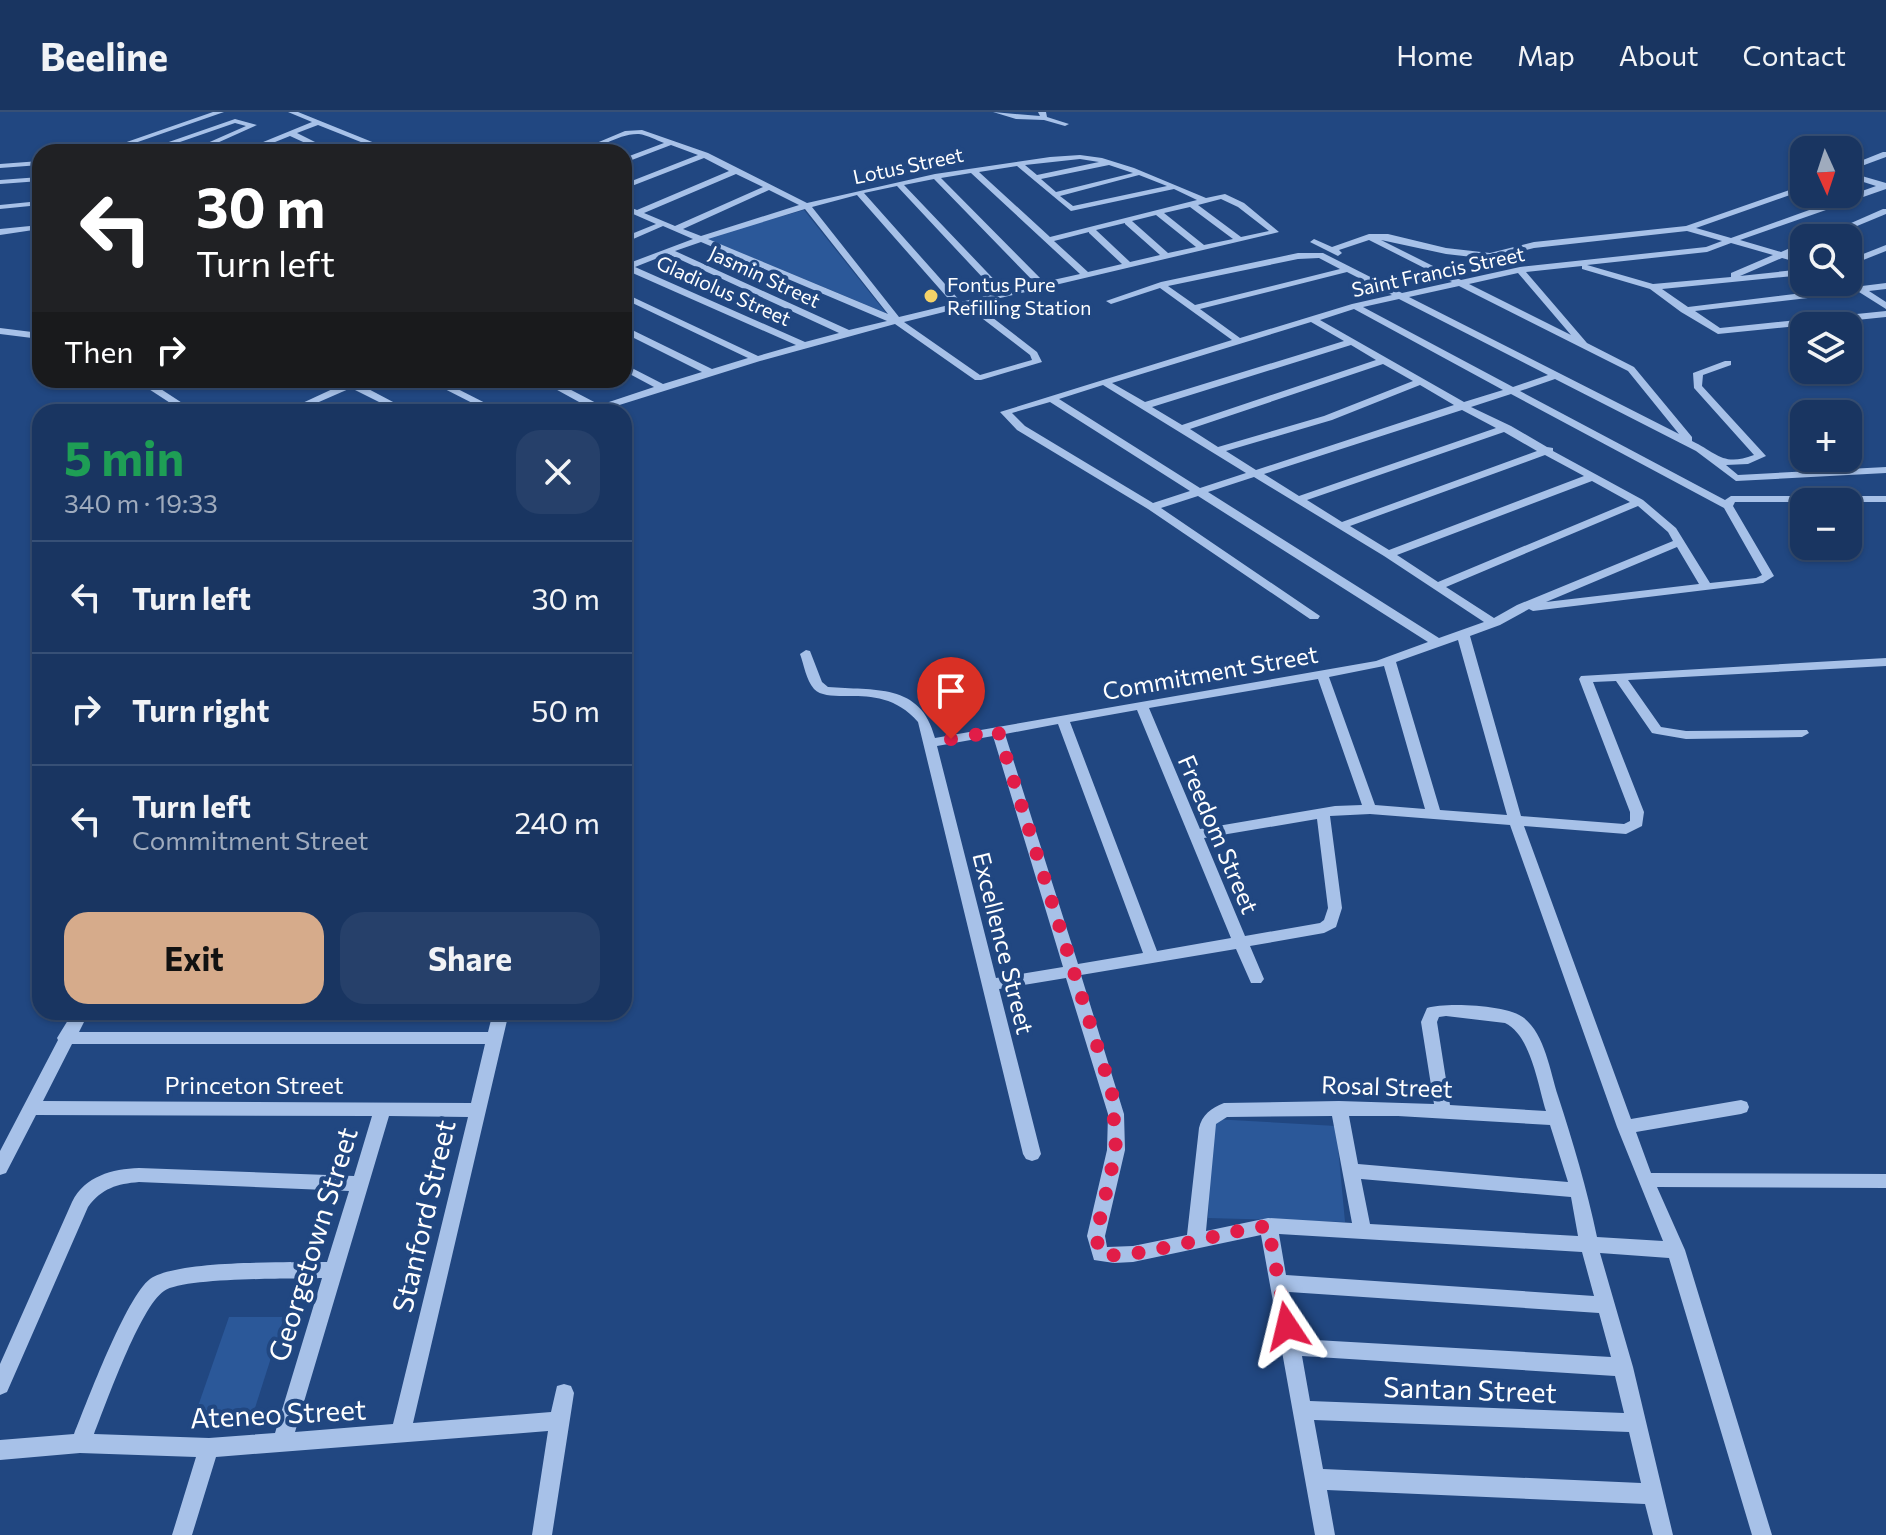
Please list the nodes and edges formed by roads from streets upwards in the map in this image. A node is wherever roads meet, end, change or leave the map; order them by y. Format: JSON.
{"nodes":[{"id":1,"x":220,"y":112,"type":"edge"},
{"id":2,"x":292,"y":112,"type":"edge"},
{"id":3,"x":997,"y":112,"type":"edge"},
{"id":4,"x":1043,"y":115,"type":"edge"},
{"id":5,"x":317,"y":123,"type":"junction"},
{"id":6,"x":1065,"y":124,"type":"dead end"},
{"id":7,"x":290,"y":133,"type":"junction"},
{"id":8,"x":672,"y":142,"type":"junction"},
{"id":9,"x":126,"y":144,"type":"edge"},
{"id":10,"x":167,"y":144,"type":"edge"},
{"id":11,"x":209,"y":144,"type":"edge"},
{"id":12,"x":262,"y":144,"type":"edge"},
{"id":13,"x":314,"y":144,"type":"edge"},
{"id":14,"x":372,"y":144,"type":"edge"},
{"id":15,"x":600,"y":144,"type":"edge"},
{"id":16,"x":1886,"y":154,"type":"edge"},
{"id":17,"x":705,"y":155,"type":"junction"},
{"id":18,"x":632,"y":158,"type":"edge"},
{"id":19,"x":1106,"y":163,"type":"junction"},
{"id":20,"x":32,"y":164,"type":"edge"},
{"id":21,"x":1019,"y":164,"type":"junction"},
{"id":22,"x":1862,"y":165,"type":"edge"},
{"id":23,"x":0,"y":166,"type":"edge"},
{"id":24,"x":972,"y":170,"type":"junction"},
{"id":25,"x":735,"y":171,"type":"junction"},
{"id":26,"x":1136,"y":174,"type":"junction"},
{"id":27,"x":935,"y":176,"type":"junction"},
{"id":28,"x":1862,"y":177,"type":"edge"},
{"id":29,"x":1036,"y":178,"type":"junction"},
{"id":30,"x":32,"y":180,"type":"edge"},
{"id":31,"x":0,"y":182,"type":"edge"},
{"id":32,"x":632,"y":184,"type":"edge"},
{"id":33,"x":899,"y":184,"type":"junction"},
{"id":34,"x":1885,"y":186,"type":"edge"},
{"id":35,"x":1174,"y":187,"type":"junction"},
{"id":36,"x":768,"y":188,"type":"junction"},
{"id":37,"x":1790,"y":192,"type":"edge"},
{"id":38,"x":859,"y":193,"type":"junction"},
{"id":39,"x":32,"y":195,"type":"edge"},
{"id":40,"x":1054,"y":195,"type":"junction"},
{"id":41,"x":0,"y":198,"type":"edge"},
{"id":42,"x":1204,"y":200,"type":"junction"},
{"id":43,"x":1192,"y":204,"type":"junction"},
{"id":44,"x":32,"y":206,"type":"edge"},
{"id":45,"x":807,"y":206,"type":"junction"},
{"id":46,"x":0,"y":209,"type":"edge"},
{"id":47,"x":632,"y":211,"type":"edge"},
{"id":48,"x":1886,"y":211,"type":"edge"},
{"id":49,"x":636,"y":213,"type":"junction"},
{"id":50,"x":1158,"y":213,"type":"junction"},
{"id":51,"x":1128,"y":222,"type":"junction"},
{"id":52,"x":1855,"y":224,"type":"edge"},
{"id":53,"x":660,"y":225,"type":"junction"},
{"id":54,"x":32,"y":228,"type":"edge"},
{"id":55,"x":677,"y":228,"type":"junction"},
{"id":56,"x":1687,"y":228,"type":"junction"},
{"id":57,"x":1092,"y":231,"type":"junction"},
{"id":58,"x":0,"y":232,"type":"edge"},
{"id":59,"x":632,"y":236,"type":"edge"},
{"id":60,"x":1369,"y":237,"type":"junction"},
{"id":61,"x":698,"y":238,"type":"junction"},
{"id":62,"x":1049,"y":240,"type":"junction"},
{"id":63,"x":1240,"y":240,"type":"junction"},
{"id":64,"x":1730,"y":241,"type":"junction"},
{"id":65,"x":1314,"y":242,"type":"dead end"},
{"id":66,"x":1202,"y":248,"type":"junction"},
{"id":67,"x":1886,"y":248,"type":"edge"},
{"id":68,"x":1331,"y":250,"type":"junction"},
{"id":69,"x":667,"y":251,"type":"junction"},
{"id":70,"x":1790,"y":251,"type":"edge"},
{"id":71,"x":1783,"y":254,"type":"junction"},
{"id":72,"x":1166,"y":256,"type":"junction"},
{"id":73,"x":1790,"y":256,"type":"edge"},
{"id":74,"x":1862,"y":257,"type":"edge"},
{"id":75,"x":1577,"y":264,"type":"junction"},
{"id":76,"x":1128,"y":265,"type":"junction"},
{"id":77,"x":632,"y":266,"type":"edge"},
{"id":78,"x":1350,"y":269,"type":"junction"},
{"id":79,"x":1520,"y":270,"type":"junction"},
{"id":80,"x":632,"y":271,"type":"edge"},
{"id":81,"x":1790,"y":273,"type":"edge"},
{"id":82,"x":1085,"y":274,"type":"junction"},
{"id":83,"x":1720,"y":280,"type":"junction"},
{"id":84,"x":1458,"y":282,"type":"junction"},
{"id":85,"x":1042,"y":285,"type":"junction"},
{"id":86,"x":1161,"y":285,"type":"junction"},
{"id":87,"x":1886,"y":286,"type":"edge"},
{"id":88,"x":1653,"y":287,"type":"junction"},
{"id":89,"x":1864,"y":289,"type":"junction"},
{"id":90,"x":1407,"y":293,"type":"junction"},
{"id":91,"x":1004,"y":295,"type":"junction"},
{"id":92,"x":632,"y":300,"type":"edge"},
{"id":93,"x":1111,"y":301,"type":"dead end"},
{"id":94,"x":965,"y":306,"type":"junction"},
{"id":95,"x":1355,"y":306,"type":"junction"},
{"id":96,"x":1886,"y":306,"type":"edge"},
{"id":97,"x":1193,"y":308,"type":"junction"},
{"id":98,"x":1684,"y":310,"type":"junction"},
{"id":99,"x":1886,"y":314,"type":"edge"},
{"id":100,"x":1312,"y":319,"type":"junction"},
{"id":101,"x":898,"y":322,"type":"junction"},
{"id":102,"x":0,"y":331,"type":"edge"},
{"id":103,"x":632,"y":333,"type":"edge"},
{"id":104,"x":849,"y":334,"type":"junction"},
{"id":105,"x":32,"y":336,"type":"edge"},
{"id":106,"x":1239,"y":341,"type":"junction"},
{"id":107,"x":1352,"y":342,"type":"junction"},
{"id":108,"x":806,"y":346,"type":"junction"},
{"id":109,"x":1588,"y":348,"type":"junction"},
{"id":110,"x":755,"y":358,"type":"junction"},
{"id":111,"x":1382,"y":361,"type":"junction"},
{"id":112,"x":1728,"y":363,"type":"dead end"},
{"id":113,"x":632,"y":371,"type":"edge"},
{"id":114,"x":708,"y":371,"type":"junction"},
{"id":115,"x":1555,"y":376,"type":"junction"},
{"id":116,"x":1104,"y":382,"type":"junction"},
{"id":117,"x":1420,"y":382,"type":"junction"},
{"id":118,"x":662,"y":387,"type":"junction"},
{"id":119,"x":153,"y":388,"type":"edge"},
{"id":120,"x":343,"y":388,"type":"edge"},
{"id":121,"x":366,"y":388,"type":"edge"},
{"id":122,"x":448,"y":388,"type":"edge"},
{"id":123,"x":560,"y":388,"type":"edge"},
{"id":124,"x":1512,"y":391,"type":"junction"},
{"id":125,"x":1051,"y":398,"type":"junction"},
{"id":126,"x":309,"y":403,"type":"edge"},
{"id":127,"x":178,"y":404,"type":"edge"},
{"id":128,"x":393,"y":404,"type":"edge"},
{"id":129,"x":482,"y":404,"type":"edge"},
{"id":130,"x":591,"y":404,"type":"edge"},
{"id":131,"x":611,"y":404,"type":"edge"},
{"id":132,"x":1461,"y":405,"type":"junction"},
{"id":133,"x":1143,"y":406,"type":"junction"},
{"id":134,"x":1507,"y":428,"type":"junction"},
{"id":135,"x":1676,"y":428,"type":"junction"},
{"id":136,"x":1181,"y":429,"type":"junction"},
{"id":137,"x":1700,"y":449,"type":"junction"},
{"id":138,"x":1549,"y":450,"type":"junction"},
{"id":139,"x":1215,"y":451,"type":"junction"},
{"id":140,"x":1718,"y":462,"type":"junction"},
{"id":141,"x":1886,"y":470,"type":"edge"},
{"id":142,"x":1255,"y":475,"type":"junction"},
{"id":143,"x":1594,"y":476,"type":"junction"},
{"id":144,"x":1736,"y":478,"type":"junction"},
{"id":145,"x":1200,"y":492,"type":"junction"},
{"id":146,"x":1886,"y":499,"type":"edge"},
{"id":147,"x":1297,"y":500,"type":"junction"},
{"id":148,"x":1639,"y":502,"type":"junction"},
{"id":149,"x":1730,"y":502,"type":"junction"},
{"id":150,"x":1152,"y":507,"type":"junction"},
{"id":151,"x":1341,"y":526,"type":"junction"},
{"id":152,"x":1680,"y":542,"type":"junction"},
{"id":153,"x":1388,"y":554,"type":"junction"},
{"id":154,"x":1438,"y":586,"type":"junction"},
{"id":155,"x":1706,"y":586,"type":"junction"},
{"id":156,"x":1521,"y":608,"type":"junction"},
{"id":157,"x":1314,"y":616,"type":"dead end"},
{"id":158,"x":1493,"y":623,"type":"junction"},
{"id":159,"x":1463,"y":634,"type":"junction"},
{"id":160,"x":1439,"y":644,"type":"junction"},
{"id":161,"x":806,"y":654,"type":"dead end"},
{"id":162,"x":1389,"y":661,"type":"junction"},
{"id":163,"x":1886,"y":662,"type":"edge"},
{"id":164,"x":1323,"y":676,"type":"junction"},
{"id":165,"x":1620,"y":678,"type":"junction"},
{"id":166,"x":1141,"y":705,"type":"junction"},
{"id":167,"x":1063,"y":720,"type":"junction"},
{"id":168,"x":998,"y":731,"type":"junction"},
{"id":169,"x":1802,"y":733,"type":"dead end"},
{"id":170,"x":928,"y":743,"type":"junction"},
{"id":171,"x":1370,"y":809,"type":"junction"},
{"id":172,"x":1323,"y":813,"type":"junction"},
{"id":173,"x":1434,"y":814,"type":"junction"},
{"id":174,"x":1516,"y":822,"type":"junction"},
{"id":175,"x":1195,"y":835,"type":"junction"},
{"id":176,"x":1242,"y":943,"type":"junction"},
{"id":177,"x":1152,"y":958,"type":"junction"},
{"id":178,"x":1075,"y":972,"type":"junction"},
{"id":179,"x":1256,"y":979,"type":"dead end"},
{"id":180,"x":989,"y":985,"type":"junction"},
{"id":181,"x":76,"y":1020,"type":"edge"},
{"id":182,"x":499,"y":1020,"type":"edge"},
{"id":183,"x":65,"y":1038,"type":"junction"},
{"id":184,"x":495,"y":1038,"type":"junction"},
{"id":185,"x":1741,"y":1107,"type":"dead end"},
{"id":186,"x":30,"y":1108,"type":"junction"},
{"id":187,"x":383,"y":1108,"type":"junction"},
{"id":188,"x":1339,"y":1108,"type":"junction"},
{"id":189,"x":477,"y":1110,"type":"junction"},
{"id":190,"x":1443,"y":1111,"type":"junction"},
{"id":191,"x":1558,"y":1119,"type":"junction"},
{"id":192,"x":1625,"y":1127,"type":"junction"},
{"id":193,"x":1032,"y":1154,"type":"dead end"},
{"id":194,"x":0,"y":1168,"type":"edge"},
{"id":195,"x":1351,"y":1171,"type":"junction"},
{"id":196,"x":1645,"y":1180,"type":"junction"},
{"id":197,"x":1886,"y":1181,"type":"edge"},
{"id":198,"x":358,"y":1184,"type":"junction"},
{"id":199,"x":1579,"y":1190,"type":"junction"},
{"id":200,"x":1268,"y":1226,"type":"junction"},
{"id":201,"x":1362,"y":1229,"type":"junction"},
{"id":202,"x":1196,"y":1238,"type":"junction"},
{"id":203,"x":1589,"y":1245,"type":"junction"},
{"id":204,"x":1676,"y":1250,"type":"junction"},
{"id":205,"x":333,"y":1270,"type":"junction"},
{"id":206,"x":1279,"y":1283,"type":"junction"},
{"id":207,"x":1606,"y":1305,"type":"junction"},
{"id":208,"x":1291,"y":1347,"type":"junction"},
{"id":209,"x":1623,"y":1367,"type":"junction"},
{"id":210,"x":0,"y":1386,"type":"edge"},
{"id":211,"x":564,"y":1393,"type":"dead end"},
{"id":212,"x":1302,"y":1410,"type":"junction"},
{"id":213,"x":560,"y":1421,"type":"junction"},
{"id":214,"x":1635,"y":1423,"type":"junction"},
{"id":215,"x":401,"y":1433,"type":"junction"},
{"id":216,"x":80,"y":1443,"type":"junction"},
{"id":217,"x":282,"y":1443,"type":"junction"},
{"id":218,"x":209,"y":1448,"type":"junction"},
{"id":219,"x":0,"y":1450,"type":"edge"},
{"id":220,"x":1315,"y":1479,"type":"junction"},
{"id":221,"x":1651,"y":1494,"type":"junction"},
{"id":222,"x":182,"y":1535,"type":"edge"},
{"id":223,"x":542,"y":1535,"type":"edge"},
{"id":224,"x":1325,"y":1535,"type":"edge"},
{"id":225,"x":1663,"y":1535,"type":"edge"},
{"id":226,"x":1762,"y":1535,"type":"edge"}],
"edges":[{"from":1,"to":9,"type":"street"},
{"from":2,"to":5,"type":"street"},
{"from":3,"to":4,"type":"street"},
{"from":4,"to":6,"type":"street"},
{"from":5,"to":7,"type":"street"},
{"from":5,"to":14,"type":"street"},
{"from":7,"to":12,"type":"street"},
{"from":7,"to":13,"type":"street"},
{"from":8,"to":15,"type":"street"},
{"from":8,"to":17,"type":"street"},
{"from":8,"to":18,"type":"street"},
{"from":10,"to":11,"type":"street"},
{"from":16,"to":22,"type":"street"},
{"from":17,"to":25,"type":"street"},
{"from":17,"to":32,"type":"street"},
{"from":19,"to":21,"type":"street","name":"Lotus Street"},
{"from":19,"to":26,"type":"street","name":"Lotus Street"},
{"from":19,"to":29,"type":"street"},
{"from":20,"to":23,"type":"street"},
{"from":21,"to":24,"type":"street","name":"Lotus Street"},
{"from":21,"to":29,"type":"street"},
{"from":24,"to":27,"type":"street","name":"Lotus Street"},
{"from":24,"to":62,"type":"street"},
{"from":25,"to":36,"type":"street"},
{"from":25,"to":49,"type":"street"},
{"from":26,"to":35,"type":"street","name":"Lotus Street"},
{"from":26,"to":40,"type":"street"},
{"from":27,"to":33,"type":"street","name":"Lotus Street"},
{"from":27,"to":85,"type":"street"},
{"from":28,"to":34,"type":"street"},
{"from":29,"to":40,"type":"street"},
{"from":30,"to":31,"type":"street"},
{"from":33,"to":38,"type":"street","name":"Lotus Street"},
{"from":33,"to":91,"type":"street"},
{"from":34,"to":64,"type":"street","name":"Saint Francis Street"},
{"from":35,"to":40,"type":"street"},
{"from":35,"to":42,"type":"street","name":"Lotus Street"},
{"from":36,"to":45,"type":"street"},
{"from":36,"to":55,"type":"street"},
{"from":37,"to":56,"type":"street"},
{"from":38,"to":45,"type":"street","name":"Lotus Street"},
{"from":38,"to":94,"type":"street"},
{"from":39,"to":41,"type":"street"},
{"from":42,"to":43,"type":"street"},
{"from":42,"to":63,"type":"street"},
{"from":43,"to":50,"type":"street"},
{"from":43,"to":63,"type":"street"},
{"from":44,"to":46,"type":"street"},
{"from":45,"to":61,"type":"street","name":"Lotus Street"},
{"from":45,"to":101,"type":"street"},
{"from":47,"to":49,"type":"street"},
{"from":48,"to":52,"type":"street"},
{"from":49,"to":53,"type":"street"},
{"from":50,"to":51,"type":"street"},
{"from":50,"to":66,"type":"street"},
{"from":51,"to":57,"type":"street"},
{"from":51,"to":72,"type":"street"},
{"from":53,"to":55,"type":"street"},
{"from":53,"to":59,"type":"street"},
{"from":54,"to":58,"type":"street"},
{"from":55,"to":61,"type":"street"},
{"from":56,"to":60,"type":"street"},
{"from":56,"to":64,"type":"street"},
{"from":57,"to":62,"type":"street"},
{"from":57,"to":76,"type":"street"},
{"from":60,"to":68,"type":"street"},
{"from":60,"to":84,"type":"street"},
{"from":61,"to":69,"type":"street","name":"Lotus Street"},
{"from":61,"to":101,"type":"street"},
{"from":62,"to":82,"type":"street"},
{"from":63,"to":66,"type":"street"},
{"from":64,"to":71,"type":"street"},
{"from":64,"to":75,"type":"street","name":"Saint Francis Street"},
{"from":65,"to":68,"type":"street"},
{"from":66,"to":72,"type":"street"},
{"from":67,"to":74,"type":"street"},
{"from":68,"to":90,"type":"street"},
{"from":69,"to":77,"type":"street","name":"Lotus Street"},
{"from":69,"to":104,"type":"street","name":"Jasmin Street"},
{"from":70,"to":71,"type":"street"},
{"from":71,"to":73,"type":"street"},
{"from":71,"to":83,"type":"street"},
{"from":72,"to":76,"type":"street"},
{"from":75,"to":79,"type":"street","name":"Saint Francis Street"},
{"from":75,"to":88,"type":"street"},
{"from":76,"to":82,"type":"street"},
{"from":78,"to":86,"type":"street"},
{"from":78,"to":90,"type":"street"},
{"from":78,"to":97,"type":"street"},
{"from":79,"to":84,"type":"street","name":"Saint Francis Street"},
{"from":79,"to":109,"type":"street"},
{"from":80,"to":108,"type":"street","name":"Gladiolus Street"},
{"from":81,"to":83,"type":"street"},
{"from":82,"to":85,"type":"street"},
{"from":83,"to":88,"type":"street"},
{"from":84,"to":90,"type":"street","name":"Saint Francis Street"},
{"from":84,"to":109,"type":"street"},
{"from":85,"to":91,"type":"street"},
{"from":86,"to":93,"type":"street"},
{"from":86,"to":97,"type":"street"},
{"from":87,"to":89,"type":"street"},
{"from":88,"to":98,"type":"street"},
{"from":89,"to":96,"type":"street"},
{"from":89,"to":98,"type":"street"},
{"from":90,"to":95,"type":"street","name":"Saint Francis Street"},
{"from":90,"to":115,"type":"street"},
{"from":90,"to":135,"type":"street"},
{"from":91,"to":94,"type":"street"},
{"from":92,"to":110,"type":"street"},
{"from":94,"to":101,"type":"street"},
{"from":94,"to":101,"type":"street"},
{"from":95,"to":100,"type":"street","name":"Saint Francis Street"},
{"from":95,"to":124,"type":"street"},
{"from":97,"to":106,"type":"street"},
{"from":98,"to":99,"type":"street"},
{"from":100,"to":106,"type":"street","name":"Saint Francis Street"},
{"from":100,"to":107,"type":"street"},
{"from":101,"to":104,"type":"street"},
{"from":102,"to":105,"type":"street"},
{"from":103,"to":114,"type":"street"},
{"from":104,"to":108,"type":"street"},
{"from":106,"to":116,"type":"street","name":"Saint Francis Street"},
{"from":107,"to":111,"type":"street"},
{"from":107,"to":133,"type":"street"},
{"from":108,"to":110,"type":"street"},
{"from":109,"to":135,"type":"street"},
{"from":110,"to":114,"type":"street"},
{"from":111,"to":117,"type":"street"},
{"from":111,"to":136,"type":"street"},
{"from":112,"to":140,"type":"street"},
{"from":113,"to":118,"type":"street"},
{"from":114,"to":118,"type":"street"},
{"from":115,"to":124,"type":"street"},
{"from":115,"to":137,"type":"street"},
{"from":116,"to":125,"type":"street","name":"Saint Francis Street"},
{"from":116,"to":133,"type":"street"},
{"from":117,"to":132,"type":"street"},
{"from":117,"to":139,"type":"street"},
{"from":118,"to":131,"type":"street"},
{"from":119,"to":127,"type":"street"},
{"from":120,"to":126,"type":"street"},
{"from":121,"to":128,"type":"street"},
{"from":122,"to":129,"type":"street"},
{"from":123,"to":130,"type":"street"},
{"from":124,"to":132,"type":"street"},
{"from":124,"to":149,"type":"street"},
{"from":125,"to":145,"type":"street"},
{"from":125,"to":150,"type":"street","name":"Saint Francis Street"},
{"from":132,"to":134,"type":"street"},
{"from":132,"to":142,"type":"street"},
{"from":133,"to":136,"type":"street"},
{"from":134,"to":138,"type":"street"},
{"from":134,"to":147,"type":"street"},
{"from":135,"to":137,"type":"street"},
{"from":136,"to":139,"type":"street"},
{"from":137,"to":140,"type":"street"},
{"from":138,"to":143,"type":"street"},
{"from":138,"to":151,"type":"street"},
{"from":139,"to":142,"type":"street"},
{"from":140,"to":144,"type":"street"},
{"from":141,"to":144,"type":"street"},
{"from":142,"to":145,"type":"street"},
{"from":142,"to":147,"type":"street"},
{"from":143,"to":148,"type":"street"},
{"from":143,"to":153,"type":"street"},
{"from":144,"to":149,"type":"street"},
{"from":145,"to":150,"type":"street"},
{"from":145,"to":160,"type":"street"},
{"from":146,"to":149,"type":"street"},
{"from":147,"to":151,"type":"street"},
{"from":148,"to":152,"type":"street"},
{"from":148,"to":154,"type":"street"},
{"from":149,"to":155,"type":"street"},
{"from":150,"to":157,"type":"street"},
{"from":151,"to":153,"type":"street"},
{"from":152,"to":155,"type":"street"},
{"from":152,"to":156,"type":"street","name":"Commitment Street"},
{"from":153,"to":154,"type":"street"},
{"from":154,"to":158,"type":"street"},
{"from":155,"to":156,"type":"street"},
{"from":156,"to":158,"type":"street","name":"Commitment Street"},
{"from":158,"to":159,"type":"street","name":"Commitment Street"},
{"from":159,"to":160,"type":"street","name":"Commitment Street"},
{"from":159,"to":174,"type":"street"},
{"from":160,"to":162,"type":"street","name":"Commitment Street"},
{"from":161,"to":170,"type":"street","name":"Excellence Street"},
{"from":162,"to":164,"type":"street","name":"Commitment Street"},
{"from":162,"to":173,"type":"street"},
{"from":163,"to":165,"type":"street"},
{"from":164,"to":166,"type":"street","name":"Commitment Street"},
{"from":164,"to":171,"type":"street"},
{"from":165,"to":169,"type":"street"},
{"from":165,"to":174,"type":"street"},
{"from":166,"to":167,"type":"street","name":"Commitment Street"},
{"from":166,"to":175,"type":"street","name":"Freedom Street"},
{"from":167,"to":168,"type":"street","name":"Commitment Street"},
{"from":167,"to":177,"type":"street"},
{"from":168,"to":170,"type":"street","name":"Commitment Street"},
{"from":168,"to":178,"type":"street"},
{"from":170,"to":180,"type":"street","name":"Excellence Street"},
{"from":171,"to":172,"type":"street"},
{"from":171,"to":173,"type":"street"},
{"from":172,"to":175,"type":"street"},
{"from":172,"to":176,"type":"street"},
{"from":173,"to":174,"type":"street"},
{"from":174,"to":192,"type":"street"},
{"from":175,"to":176,"type":"street","name":"Freedom Street"},
{"from":176,"to":177,"type":"street"},
{"from":176,"to":179,"type":"street","name":"Freedom Street"},
{"from":177,"to":178,"type":"street"},
{"from":178,"to":180,"type":"street"},
{"from":178,"to":202,"type":"street"},
{"from":180,"to":193,"type":"street","name":"Excellence Street"},
{"from":181,"to":183,"type":"street"},
{"from":182,"to":184,"type":"street","name":"Stanford Street"},
{"from":183,"to":184,"type":"street"},
{"from":183,"to":186,"type":"street"},
{"from":184,"to":189,"type":"street","name":"Stanford Street"},
{"from":185,"to":192,"type":"street"},
{"from":186,"to":187,"type":"street","name":"Princeton Street"},
{"from":186,"to":194,"type":"street"},
{"from":187,"to":189,"type":"street","name":"Princeton Street"},
{"from":187,"to":198,"type":"street","name":"Georgetown Street"},
{"from":188,"to":190,"type":"street","name":"Rosal Street"},
{"from":188,"to":195,"type":"street"},
{"from":188,"to":202,"type":"street","name":"Rosal Street"},
{"from":189,"to":215,"type":"street","name":"Stanford Street"},
{"from":190,"to":191,"type":"street","name":"Rosal Street"},
{"from":190,"to":191,"type":"street"},
{"from":191,"to":199,"type":"street"},
{"from":192,"to":196,"type":"street"},
{"from":195,"to":199,"type":"street"},
{"from":195,"to":201,"type":"street"},
{"from":196,"to":197,"type":"street"},
{"from":196,"to":204,"type":"street"},
{"from":198,"to":205,"type":"street","name":"Georgetown Street"},
{"from":198,"to":210,"type":"street"},
{"from":199,"to":203,"type":"street"},
{"from":200,"to":201,"type":"street"},
{"from":200,"to":202,"type":"street"},
{"from":200,"to":206,"type":"street"},
{"from":201,"to":203,"type":"street"},
{"from":203,"to":204,"type":"street"},
{"from":203,"to":207,"type":"street"},
{"from":204,"to":226,"type":"street"},
{"from":205,"to":216,"type":"street"},
{"from":205,"to":217,"type":"street","name":"Georgetown Street"},
{"from":206,"to":207,"type":"street"},
{"from":206,"to":208,"type":"street"},
{"from":207,"to":209,"type":"street"},
{"from":208,"to":209,"type":"street"},
{"from":208,"to":212,"type":"street"},
{"from":209,"to":214,"type":"street"},
{"from":211,"to":213,"type":"street"},
{"from":212,"to":214,"type":"street","name":"Santan Street"},
{"from":212,"to":220,"type":"street"},
{"from":213,"to":215,"type":"street","name":"Ateneo Street"},
{"from":213,"to":223,"type":"street"},
{"from":214,"to":221,"type":"street"},
{"from":215,"to":217,"type":"street","name":"Ateneo Street"},
{"from":216,"to":218,"type":"street","name":"Ateneo Street"},
{"from":216,"to":219,"type":"street","name":"Ateneo Street"},
{"from":217,"to":218,"type":"street","name":"Ateneo Street"},
{"from":218,"to":222,"type":"street"},
{"from":220,"to":221,"type":"street"},
{"from":220,"to":224,"type":"street"},
{"from":221,"to":225,"type":"street"}]}
